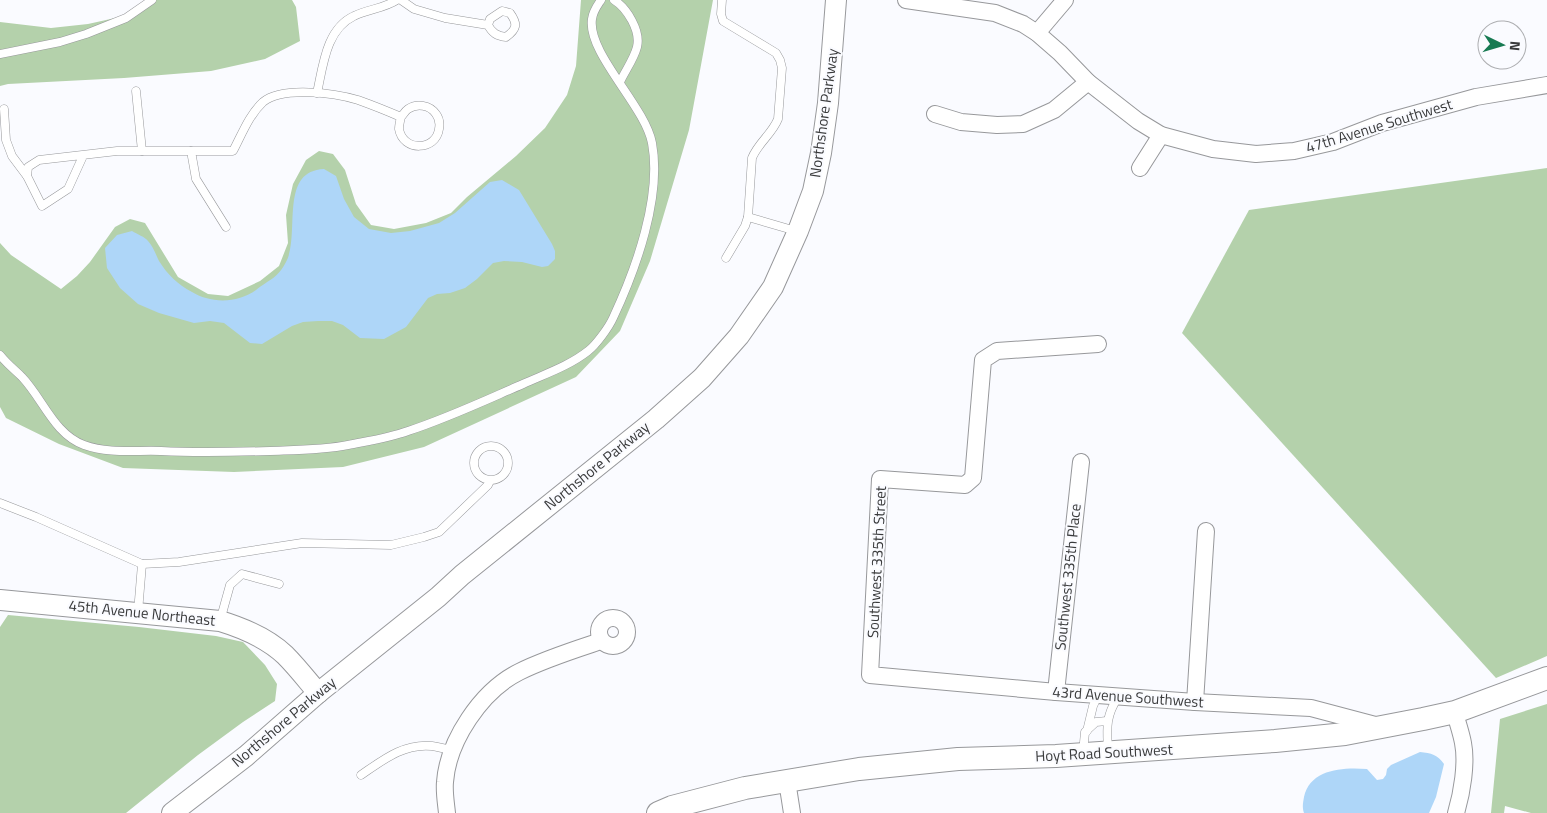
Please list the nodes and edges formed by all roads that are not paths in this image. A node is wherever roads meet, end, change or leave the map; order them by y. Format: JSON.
{"nodes":[{"id":1,"x":152,"y":0,"type":"edge"},
{"id":2,"x":397,"y":0,"type":"edge"},
{"id":3,"x":401,"y":0,"type":"edge"},
{"id":4,"x":601,"y":0,"type":"edge"},
{"id":5,"x":614,"y":0,"type":"edge"},
{"id":6,"x":722,"y":0,"type":"edge"},
{"id":7,"x":836,"y":0,"type":"edge"},
{"id":8,"x":906,"y":0,"type":"edge"},
{"id":9,"x":1065,"y":0,"type":"edge"},
{"id":10,"x":959,"y":4,"type":"edge"},
{"id":11,"x":488,"y":25,"type":"dead end"},
{"id":12,"x":1037,"y":33,"type":"junction"},
{"id":13,"x":0,"y":54,"type":"edge"},
{"id":14,"x":620,"y":82,"type":"junction"},
{"id":15,"x":1088,"y":82,"type":"junction"},
{"id":16,"x":1547,"y":85,"type":"edge"},
{"id":17,"x":136,"y":91,"type":"dead end"},
{"id":18,"x":317,"y":93,"type":"junction"},
{"id":19,"x":4,"y":109,"type":"dead end"},
{"id":20,"x":935,"y":114,"type":"dead end"},
{"id":21,"x":401,"y":118,"type":"junction"},
{"id":22,"x":1161,"y":135,"type":"junction"},
{"id":23,"x":142,"y":151,"type":"junction"},
{"id":24,"x":191,"y":151,"type":"junction"},
{"id":25,"x":83,"y":156,"type":"junction"},
{"id":26,"x":1140,"y":168,"type":"dead end"},
{"id":27,"x":27,"y":176,"type":"junction"},
{"id":28,"x":748,"y":217,"type":"junction"},
{"id":29,"x":226,"y":227,"type":"dead end"},
{"id":30,"x":798,"y":231,"type":"junction"},
{"id":31,"x":726,"y":258,"type":"dead end"},
{"id":32,"x":1098,"y":344,"type":"dead end"},
{"id":33,"x":0,"y":356,"type":"edge"},
{"id":34,"x":1081,"y":462,"type":"dead end"},
{"id":35,"x":490,"y":481,"type":"junction"},
{"id":36,"x":0,"y":503,"type":"edge"},
{"id":37,"x":1206,"y":531,"type":"dead end"},
{"id":38,"x":142,"y":564,"type":"junction"},
{"id":39,"x":279,"y":584,"type":"dead end"},
{"id":40,"x":0,"y":600,"type":"edge"},
{"id":41,"x":138,"y":612,"type":"junction"},
{"id":42,"x":220,"y":621,"type":"junction"},
{"id":43,"x":601,"y":641,"type":"dead end"},
{"id":44,"x":870,"y":675,"type":"joint"},
{"id":45,"x":1547,"y":678,"type":"edge"},
{"id":46,"x":1056,"y":692,"type":"junction"},
{"id":47,"x":318,"y":693,"type":"junction"},
{"id":48,"x":1098,"y":695,"type":"junction"},
{"id":49,"x":1118,"y":696,"type":"junction"},
{"id":50,"x":1195,"y":702,"type":"junction"},
{"id":51,"x":1455,"y":712,"type":"junction"},
{"id":52,"x":1108,"y":721,"type":"junction"},
{"id":53,"x":1383,"y":727,"type":"junction"},
{"id":54,"x":1087,"y":730,"type":"junction"},
{"id":55,"x":452,"y":750,"type":"junction"},
{"id":56,"x":1108,"y":753,"type":"junction"},
{"id":57,"x":1083,"y":754,"type":"junction"},
{"id":58,"x":361,"y":775,"type":"dead end"},
{"id":59,"x":787,"y":781,"type":"junction"},
{"id":60,"x":172,"y":813,"type":"edge"},
{"id":61,"x":447,"y":813,"type":"edge"},
{"id":62,"x":658,"y":813,"type":"edge"},
{"id":63,"x":792,"y":813,"type":"edge"},
{"id":64,"x":1456,"y":813,"type":"edge"}],
"edges":[{"from":1,"to":13,"type":"lane"},
{"from":2,"to":18,"type":"lane"},
{"from":3,"to":11,"type":"lane"},
{"from":4,"to":14,"type":"lane"},
{"from":5,"to":14,"type":"lane"},
{"from":6,"to":28,"type":"lane"},
{"from":7,"to":30,"type":"street","name":"Northshore Parkway"},
{"from":8,"to":10,"type":"street","name":"47th Avenue Southwest"},
{"from":9,"to":12,"type":"street"},
{"from":10,"to":12,"type":"street","name":"47th Avenue Southwest"},
{"from":12,"to":15,"type":"street","name":"47th Avenue Southwest"},
{"from":14,"to":33,"type":"lane"},
{"from":15,"to":20,"type":"street"},
{"from":15,"to":22,"type":"street","name":"47th Avenue Southwest"},
{"from":16,"to":22,"type":"street","name":"47th Avenue Southwest"},
{"from":17,"to":23,"type":"lane"},
{"from":18,"to":21,"type":"lane"},
{"from":18,"to":24,"type":"lane"},
{"from":19,"to":27,"type":"lane"},
{"from":21,"to":21,"type":"lane"},
{"from":22,"to":26,"type":"street"},
{"from":23,"to":24,"type":"lane"},
{"from":23,"to":25,"type":"lane"},
{"from":24,"to":29,"type":"lane"},
{"from":25,"to":27,"type":"lane"},
{"from":25,"to":27,"type":"lane"},
{"from":28,"to":30,"type":"lane"},
{"from":28,"to":31,"type":"lane"},
{"from":30,"to":47,"type":"street","name":"Northshore Parkway"},
{"from":32,"to":44,"type":"street","name":"Southwest 335th Street"},
{"from":34,"to":46,"type":"street","name":"Southwest 335th Place"},
{"from":35,"to":35,"type":"lane"},
{"from":35,"to":38,"type":"lane"},
{"from":36,"to":38,"type":"lane"},
{"from":37,"to":50,"type":"street"},
{"from":38,"to":41,"type":"lane"},
{"from":39,"to":42,"type":"lane"},
{"from":40,"to":41,"type":"street","name":"45th Avenue Northeast"},
{"from":41,"to":42,"type":"street","name":"45th Avenue Northeast"},
{"from":42,"to":47,"type":"street","name":"45th Avenue Northeast"},
{"from":43,"to":55,"type":"street"},
{"from":44,"to":46,"type":"street","name":"43rd Avenue Southwest"},
{"from":45,"to":51,"type":"main road","name":"Hoyt Road Southwest"},
{"from":46,"to":48,"type":"street","name":"43rd Avenue Southwest"},
{"from":47,"to":60,"type":"street","name":"Northshore Parkway"},
{"from":48,"to":49,"type":"street","name":"43rd Avenue Southwest"},
{"from":48,"to":54,"type":"lane"},
{"from":49,"to":50,"type":"street","name":"43rd Avenue Southwest"},
{"from":49,"to":52,"type":"lane"},
{"from":50,"to":53,"type":"street","name":"43rd Avenue Southwest"},
{"from":51,"to":53,"type":"main road","name":"Hoyt Road Southwest"},
{"from":51,"to":64,"type":"street"},
{"from":52,"to":54,"type":"lane"},
{"from":52,"to":56,"type":"lane"},
{"from":53,"to":56,"type":"main road","name":"Hoyt Road Southwest"},
{"from":54,"to":57,"type":"lane"},
{"from":55,"to":58,"type":"lane"},
{"from":55,"to":61,"type":"street"},
{"from":56,"to":57,"type":"main road","name":"Hoyt Road Southwest"},
{"from":57,"to":59,"type":"main road","name":"Hoyt Road Southwest"},
{"from":59,"to":62,"type":"main road","name":"Hoyt Road Southwest"},
{"from":59,"to":63,"type":"street"}]}
